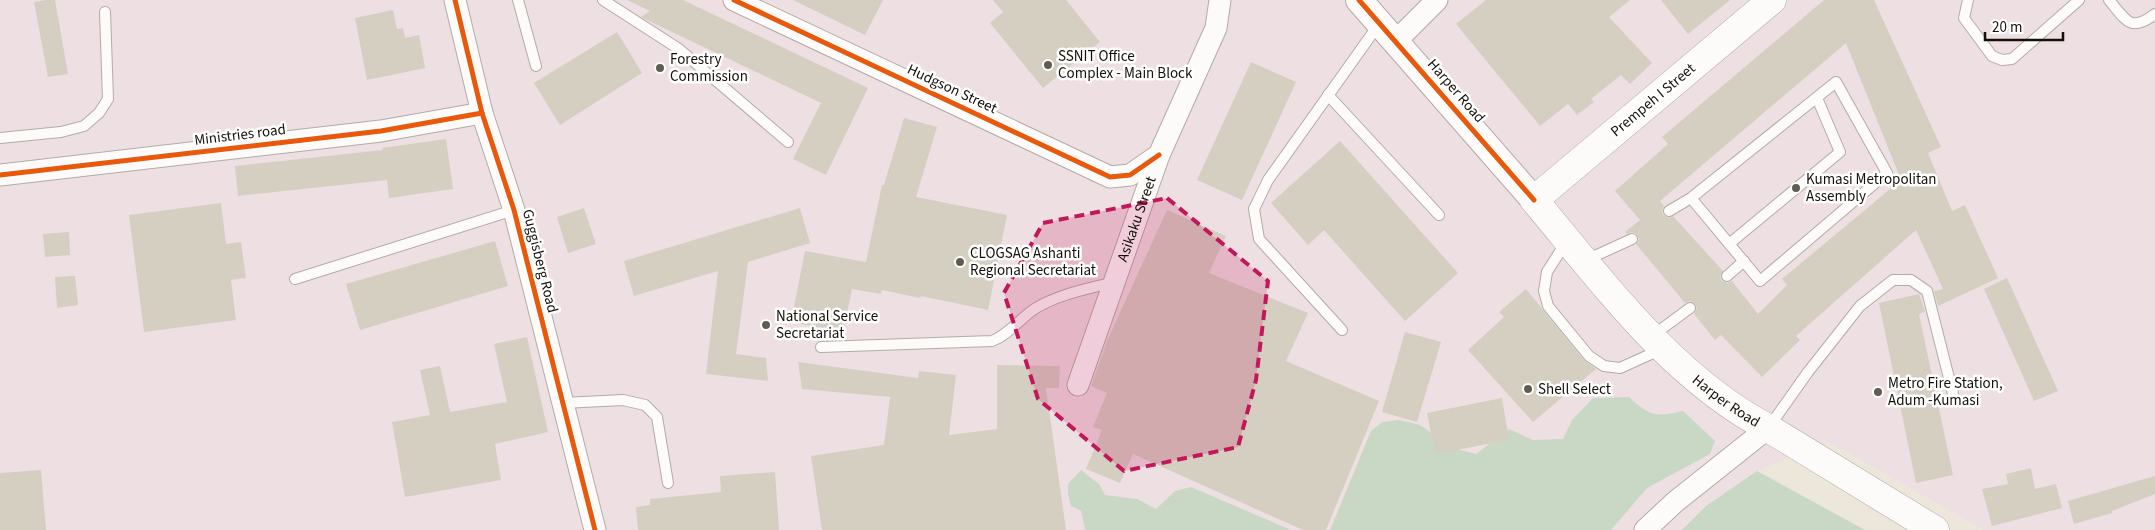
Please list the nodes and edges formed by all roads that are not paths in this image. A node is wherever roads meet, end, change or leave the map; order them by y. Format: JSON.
{"nodes":[{"id":1,"x":455,"y":0,"type":"edge"},
{"id":2,"x":518,"y":0,"type":"edge"},
{"id":3,"x":603,"y":0,"type":"edge"},
{"id":4,"x":734,"y":0,"type":"edge"},
{"id":5,"x":1220,"y":0,"type":"edge"},
{"id":6,"x":1359,"y":0,"type":"edge"},
{"id":7,"x":1437,"y":0,"type":"edge"},
{"id":8,"x":1772,"y":0,"type":"edge"},
{"id":9,"x":1968,"y":0,"type":"edge"},
{"id":10,"x":2079,"y":0,"type":"edge"},
{"id":11,"x":2109,"y":0,"type":"edge"},
{"id":12,"x":2067,"y":4,"type":"edge"},
{"id":13,"x":105,"y":12,"type":"dead end"},
{"id":14,"x":2155,"y":14,"type":"edge"},
{"id":15,"x":1388,"y":32,"type":"junction"},
{"id":16,"x":536,"y":66,"type":"dead end"},
{"id":17,"x":1328,"y":95,"type":"junction"},
{"id":18,"x":1817,"y":98,"type":"junction"},
{"id":19,"x":482,"y":113,"type":"junction"},
{"id":20,"x":0,"y":138,"type":"edge"},
{"id":21,"x":788,"y":142,"type":"dead end"},
{"id":22,"x":1159,"y":155,"type":"junction"},
{"id":23,"x":0,"y":175,"type":"edge"},
{"id":24,"x":1691,"y":198,"type":"junction"},
{"id":25,"x":1534,"y":200,"type":"junction"},
{"id":26,"x":514,"y":210,"type":"junction"},
{"id":27,"x":1669,"y":211,"type":"dead end"},
{"id":28,"x":1440,"y":215,"type":"dead end"},
{"id":29,"x":1567,"y":240,"type":"junction"},
{"id":30,"x":1632,"y":240,"type":"dead end"},
{"id":31,"x":1729,"y":244,"type":"junction"},
{"id":32,"x":1585,"y":261,"type":"junction"},
{"id":33,"x":1744,"y":262,"type":"junction"},
{"id":34,"x":1727,"y":276,"type":"dead end"},
{"id":35,"x":295,"y":279,"type":"dead end"},
{"id":36,"x":1115,"y":281,"type":"junction"},
{"id":37,"x":1690,"y":308,"type":"dead end"},
{"id":38,"x":1342,"y":330,"type":"dead end"},
{"id":39,"x":1657,"y":343,"type":"junction"},
{"id":40,"x":821,"y":346,"type":"dead end"},
{"id":41,"x":1078,"y":385,"type":"dead end"},
{"id":42,"x":1953,"y":394,"type":"dead end"},
{"id":43,"x":563,"y":403,"type":"junction"},
{"id":44,"x":1768,"y":428,"type":"junction"},
{"id":45,"x":668,"y":483,"type":"dead end"},
{"id":46,"x":595,"y":530,"type":"edge"},
{"id":47,"x":1645,"y":530,"type":"edge"},
{"id":48,"x":1935,"y":530,"type":"edge"}],
"edges":[{"from":1,"to":19,"type":"street","name":"Guggisberg Road"},
{"from":2,"to":16,"type":"lane"},
{"from":3,"to":21,"type":"lane"},
{"from":4,"to":22,"type":"street","name":"Hudgson Street"},
{"from":5,"to":22,"type":"street","name":"Asikaku Street"},
{"from":6,"to":15,"type":"street","name":"Harper Road"},
{"from":7,"to":15,"type":"street"},
{"from":8,"to":25,"type":"main road","name":"Prempeh I Street"},
{"from":9,"to":12,"type":"lane"},
{"from":10,"to":12,"type":"lane"},
{"from":11,"to":14,"type":"lane"},
{"from":13,"to":20,"type":"lane"},
{"from":15,"to":17,"type":"lane"},
{"from":15,"to":25,"type":"street","name":"Harper Road"},
{"from":17,"to":28,"type":"lane"},
{"from":17,"to":38,"type":"lane"},
{"from":18,"to":24,"type":"lane"},
{"from":18,"to":31,"type":"lane"},
{"from":18,"to":33,"type":"lane"},
{"from":19,"to":23,"type":"street","name":"Ministries road"},
{"from":19,"to":26,"type":"street","name":"Guggisberg Road"},
{"from":22,"to":36,"type":"street","name":"Asikaku Street"},
{"from":24,"to":27,"type":"lane"},
{"from":24,"to":31,"type":"lane"},
{"from":25,"to":29,"type":"main road","name":"Harper Road"},
{"from":26,"to":35,"type":"lane"},
{"from":26,"to":43,"type":"street","name":"Guggisberg Road"},
{"from":29,"to":32,"type":"main road","name":"Harper Road"},
{"from":29,"to":39,"type":"lane"},
{"from":30,"to":32,"type":"lane"},
{"from":31,"to":33,"type":"lane"},
{"from":32,"to":39,"type":"main road","name":"Harper Road"},
{"from":33,"to":34,"type":"lane"},
{"from":36,"to":40,"type":"lane"},
{"from":36,"to":41,"type":"street","name":"Asikaku Street"},
{"from":37,"to":39,"type":"lane"},
{"from":39,"to":44,"type":"main road","name":"Harper Road"},
{"from":42,"to":44,"type":"lane"},
{"from":43,"to":45,"type":"lane"},
{"from":43,"to":46,"type":"street","name":"Guggisberg Road"},
{"from":44,"to":47,"type":"street"},
{"from":44,"to":48,"type":"main road","name":"Harper Road"}]}
